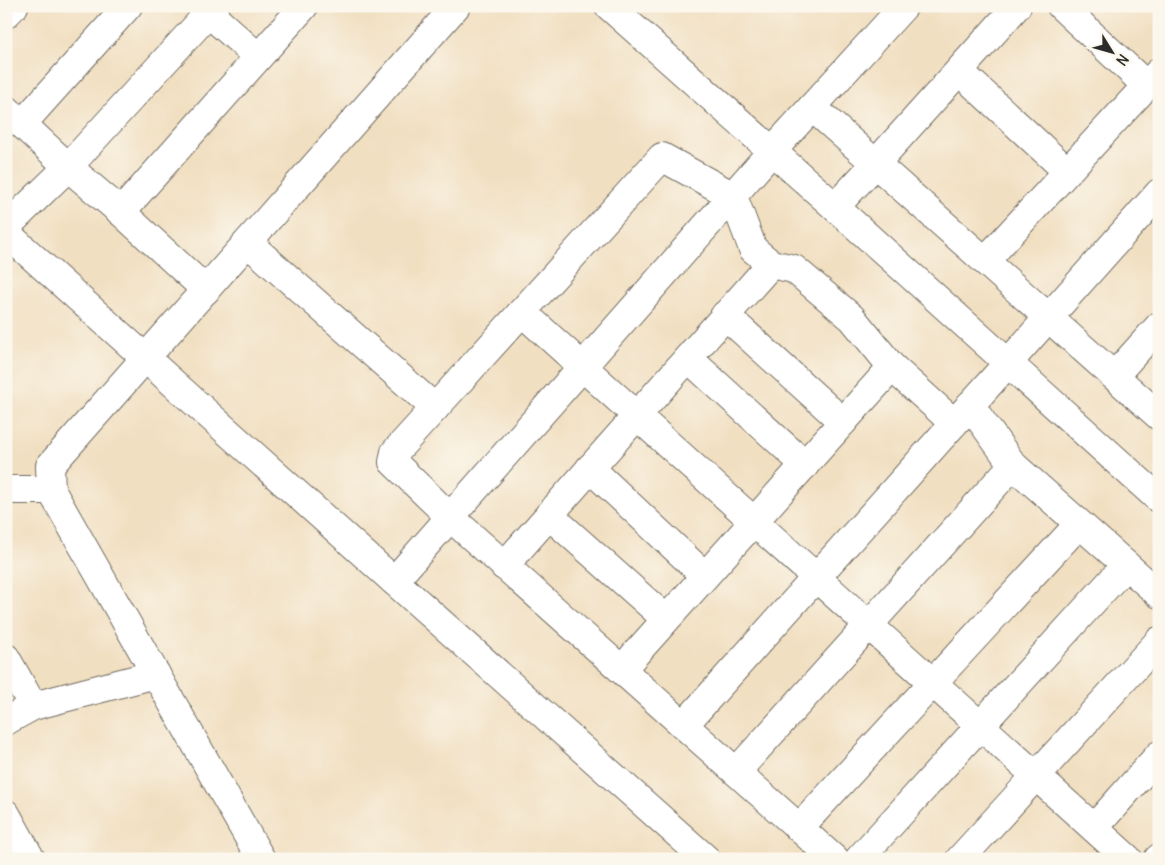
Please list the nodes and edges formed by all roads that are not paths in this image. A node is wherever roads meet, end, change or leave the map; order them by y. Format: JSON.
{"nodes":[{"id":1,"x":14,"y":6,"type":"edge"},
{"id":2,"x":128,"y":6,"type":"edge"},
{"id":3,"x":304,"y":6,"type":"edge"},
{"id":4,"x":456,"y":6,"type":"edge"},
{"id":5,"x":609,"y":6,"type":"edge"},
{"id":6,"x":904,"y":6,"type":"edge"},
{"id":7,"x":1017,"y":6,"type":"edge"},
{"id":8,"x":1061,"y":6,"type":"edge"},
{"id":9,"x":208,"y":8,"type":"edge"},
{"id":10,"x":6,"y":14,"type":"edge"},
{"id":11,"x":258,"y":58,"type":"junction"},
{"id":12,"x":959,"y":71,"type":"junction"},
{"id":13,"x":1152,"y":78,"type":"edge"},
{"id":14,"x":812,"y":107,"type":"junction"},
{"id":15,"x":14,"y":116,"type":"edge"},
{"id":16,"x":772,"y":151,"type":"junction"},
{"id":17,"x":876,"y":163,"type":"junction"},
{"id":18,"x":68,"y":167,"type":"junction"},
{"id":19,"x":1067,"y":171,"type":"junction"},
{"id":20,"x":1159,"y":193,"type":"edge"},
{"id":21,"x":733,"y":196,"type":"junction"},
{"id":22,"x":835,"y":207,"type":"junction"},
{"id":23,"x":120,"y":212,"type":"junction"},
{"id":24,"x":6,"y":227,"type":"edge"},
{"id":25,"x":6,"y":232,"type":"edge"},
{"id":26,"x":248,"y":242,"type":"junction"},
{"id":27,"x":985,"y":261,"type":"junction"},
{"id":28,"x":771,"y":264,"type":"junction"},
{"id":29,"x":206,"y":290,"type":"junction"},
{"id":30,"x":522,"y":312,"type":"junction"},
{"id":31,"x":726,"y":315,"type":"junction"},
{"id":32,"x":1048,"y":317,"type":"junction"},
{"id":33,"x":1159,"y":326,"type":"edge"},
{"id":34,"x":146,"y":358,"type":"junction"},
{"id":35,"x":688,"y":358,"type":"junction"},
{"id":36,"x":1008,"y":363,"type":"junction"},
{"id":37,"x":583,"y":366,"type":"junction"},
{"id":38,"x":892,"y":367,"type":"junction"},
{"id":39,"x":1114,"y":376,"type":"junction"},
{"id":40,"x":435,"y":408,"type":"junction"},
{"id":41,"x":962,"y":414,"type":"junction"},
{"id":42,"x":637,"y":415,"type":"junction"},
{"id":43,"x":1159,"y":416,"type":"edge"},
{"id":44,"x":843,"y":422,"type":"junction"},
{"id":45,"x":805,"y":464,"type":"junction"},
{"id":46,"x":1013,"y":465,"type":"junction"},
{"id":47,"x":590,"y":468,"type":"junction"},
{"id":48,"x":6,"y":490,"type":"edge"},
{"id":49,"x":51,"y":490,"type":"junction"},
{"id":50,"x":1159,"y":499,"type":"edge"},
{"id":51,"x":549,"y":515,"type":"junction"},
{"id":52,"x":450,"y":518,"type":"junction"},
{"id":53,"x":754,"y":521,"type":"junction"},
{"id":54,"x":1079,"y":524,"type":"junction"},
{"id":55,"x":504,"y":566,"type":"junction"},
{"id":56,"x":1126,"y":566,"type":"junction"},
{"id":57,"x":705,"y":576,"type":"junction"},
{"id":58,"x":816,"y":577,"type":"junction"},
{"id":59,"x":394,"y":581,"type":"junction"},
{"id":60,"x":1159,"y":594,"type":"edge"},
{"id":61,"x":666,"y":619,"type":"junction"},
{"id":62,"x":869,"y":625,"type":"junction"},
{"id":63,"x":1159,"y":641,"type":"edge"},
{"id":64,"x":6,"y":658,"type":"edge"},
{"id":65,"x":622,"y":670,"type":"junction"},
{"id":66,"x":156,"y":674,"type":"junction"},
{"id":67,"x":933,"y":682,"type":"junction"},
{"id":68,"x":33,"y":706,"type":"junction"},
{"id":69,"x":6,"y":721,"type":"edge"},
{"id":70,"x":684,"y":725,"type":"junction"},
{"id":71,"x":981,"y":726,"type":"junction"},
{"id":72,"x":1159,"y":756,"type":"edge"},
{"id":73,"x":736,"y":771,"type":"junction"},
{"id":74,"x":1036,"y":776,"type":"junction"},
{"id":75,"x":6,"y":814,"type":"edge"},
{"id":76,"x":800,"y":828,"type":"junction"},
{"id":77,"x":1094,"y":828,"type":"junction"},
{"id":78,"x":28,"y":858,"type":"edge"},
{"id":79,"x":261,"y":859,"type":"edge"},
{"id":80,"x":706,"y":859,"type":"edge"},
{"id":81,"x":834,"y":859,"type":"edge"},
{"id":82,"x":859,"y":859,"type":"edge"},
{"id":83,"x":960,"y":859,"type":"edge"},
{"id":84,"x":1128,"y":859,"type":"edge"}],
"edges":[{"from":1,"to":10,"type":"street"},
{"from":2,"to":15,"type":"street"},
{"from":3,"to":11,"type":"street"},
{"from":4,"to":26,"type":"street"},
{"from":5,"to":16,"type":"street"},
{"from":6,"to":14,"type":"street"},
{"from":7,"to":12,"type":"street"},
{"from":8,"to":13,"type":"street"},
{"from":9,"to":11,"type":"street"},
{"from":9,"to":18,"type":"street"},
{"from":11,"to":23,"type":"street"},
{"from":12,"to":17,"type":"street"},
{"from":12,"to":19,"type":"street"},
{"from":13,"to":19,"type":"street"},
{"from":14,"to":16,"type":"street"},
{"from":14,"to":17,"type":"street"},
{"from":15,"to":18,"type":"street"},
{"from":16,"to":21,"type":"street"},
{"from":16,"to":22,"type":"street"},
{"from":17,"to":22,"type":"street"},
{"from":17,"to":27,"type":"street"},
{"from":18,"to":23,"type":"street"},
{"from":18,"to":24,"type":"street"},
{"from":19,"to":27,"type":"street"},
{"from":20,"to":32,"type":"street"},
{"from":21,"to":28,"type":"street"},
{"from":21,"to":30,"type":"street"},
{"from":21,"to":37,"type":"street"},
{"from":22,"to":36,"type":"street"},
{"from":23,"to":29,"type":"street"},
{"from":25,"to":34,"type":"street"},
{"from":26,"to":29,"type":"street"},
{"from":26,"to":40,"type":"street"},
{"from":27,"to":32,"type":"street"},
{"from":28,"to":31,"type":"street"},
{"from":28,"to":38,"type":"street"},
{"from":29,"to":34,"type":"street"},
{"from":30,"to":37,"type":"street"},
{"from":30,"to":40,"type":"street"},
{"from":31,"to":35,"type":"street"},
{"from":31,"to":44,"type":"street"},
{"from":32,"to":36,"type":"street"},
{"from":32,"to":39,"type":"street"},
{"from":33,"to":39,"type":"street"},
{"from":34,"to":49,"type":"street"},
{"from":34,"to":59,"type":"street"},
{"from":35,"to":42,"type":"street"},
{"from":35,"to":45,"type":"street"},
{"from":36,"to":41,"type":"street"},
{"from":36,"to":50,"type":"street"},
{"from":37,"to":42,"type":"street"},
{"from":37,"to":52,"type":"street"},
{"from":38,"to":41,"type":"street"},
{"from":38,"to":44,"type":"street"},
{"from":39,"to":43,"type":"street"},
{"from":40,"to":52,"type":"street"},
{"from":41,"to":46,"type":"street"},
{"from":41,"to":58,"type":"street"},
{"from":42,"to":47,"type":"street"},
{"from":42,"to":53,"type":"street"},
{"from":44,"to":45,"type":"street"},
{"from":45,"to":53,"type":"street"},
{"from":46,"to":54,"type":"street"},
{"from":46,"to":62,"type":"street"},
{"from":47,"to":51,"type":"street"},
{"from":47,"to":57,"type":"street"},
{"from":48,"to":49,"type":"street"},
{"from":49,"to":66,"type":"street"},
{"from":51,"to":55,"type":"street"},
{"from":51,"to":61,"type":"street"},
{"from":52,"to":55,"type":"street"},
{"from":52,"to":59,"type":"street"},
{"from":53,"to":57,"type":"street"},
{"from":53,"to":58,"type":"street"},
{"from":54,"to":56,"type":"street"},
{"from":54,"to":67,"type":"street"},
{"from":55,"to":65,"type":"street"},
{"from":56,"to":60,"type":"street"},
{"from":56,"to":71,"type":"street"},
{"from":57,"to":61,"type":"street"},
{"from":58,"to":62,"type":"street"},
{"from":58,"to":70,"type":"street"},
{"from":59,"to":80,"type":"street"},
{"from":61,"to":65,"type":"street"},
{"from":62,"to":67,"type":"street"},
{"from":62,"to":73,"type":"street"},
{"from":63,"to":74,"type":"street"},
{"from":64,"to":68,"type":"street"},
{"from":65,"to":70,"type":"street"},
{"from":66,"to":68,"type":"street"},
{"from":66,"to":79,"type":"street"},
{"from":67,"to":71,"type":"street"},
{"from":67,"to":76,"type":"street"},
{"from":68,"to":69,"type":"street"},
{"from":70,"to":73,"type":"street"},
{"from":71,"to":74,"type":"street"},
{"from":71,"to":82,"type":"street"},
{"from":72,"to":77,"type":"street"},
{"from":73,"to":76,"type":"street"},
{"from":74,"to":77,"type":"street"},
{"from":74,"to":83,"type":"street"},
{"from":75,"to":78,"type":"street"},
{"from":76,"to":81,"type":"street"},
{"from":77,"to":84,"type":"street"}]}
